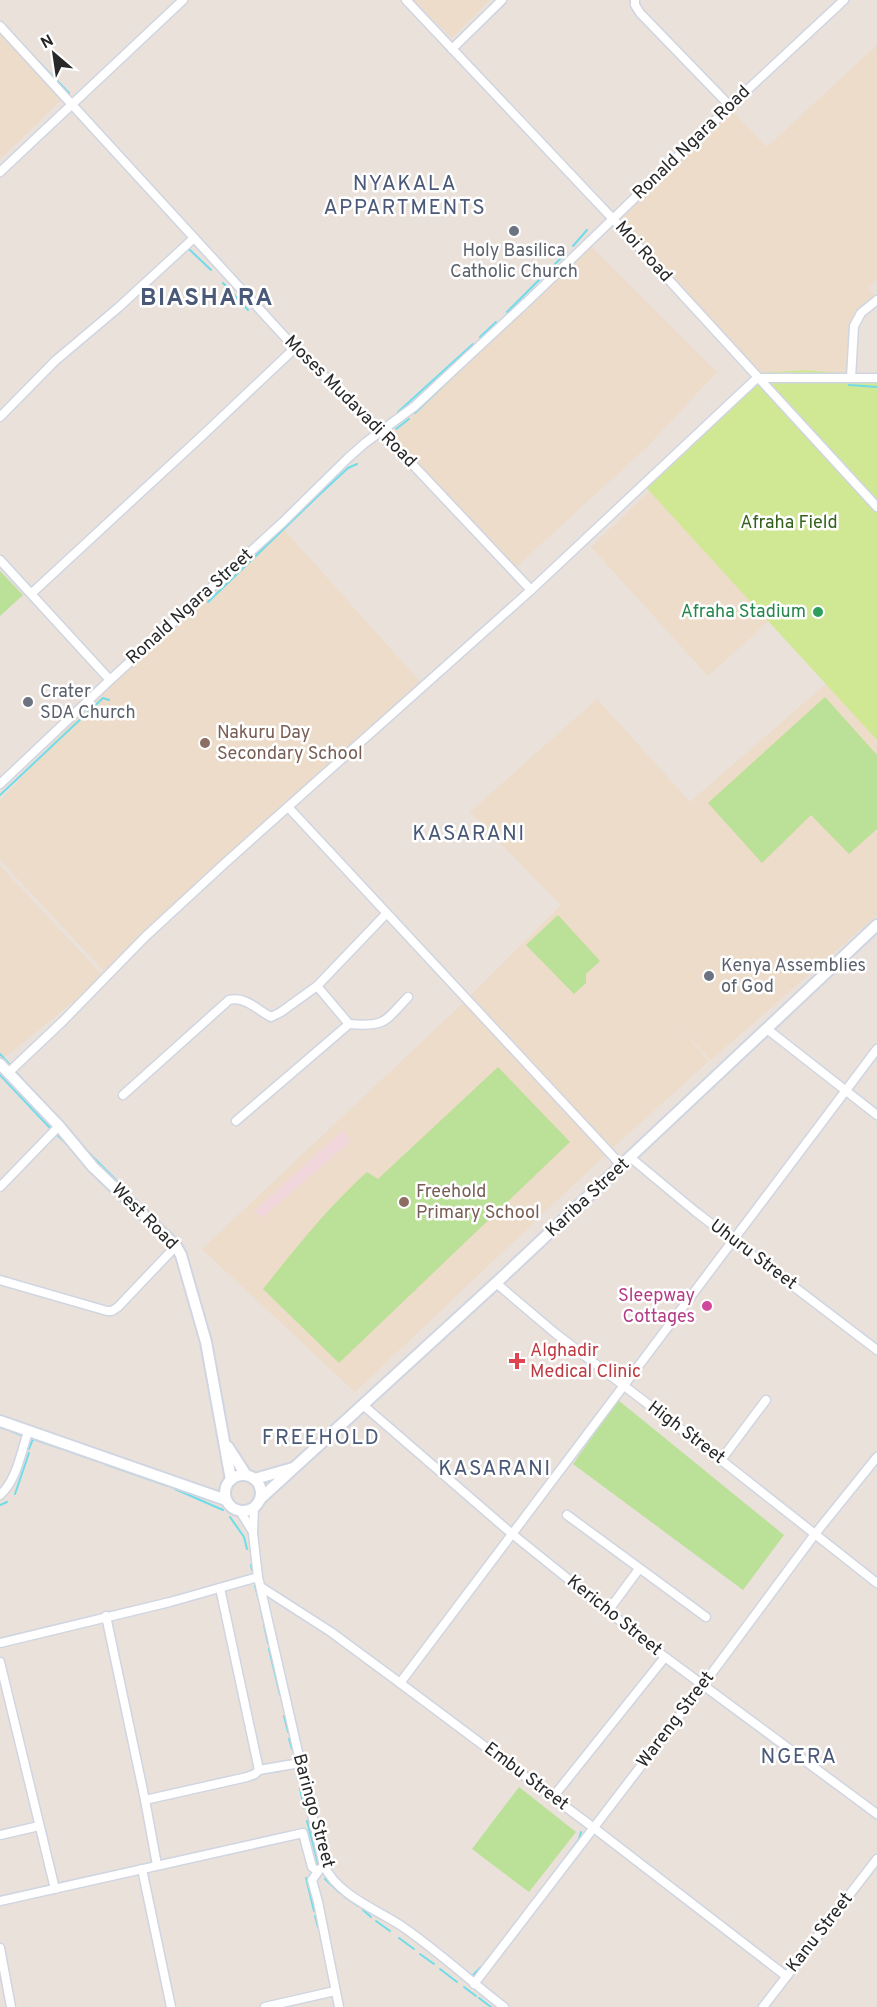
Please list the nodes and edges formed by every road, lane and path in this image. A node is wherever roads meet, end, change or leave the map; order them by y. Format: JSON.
{"nodes":[{"id":1,"x":183,"y":0,"type":"edge"},
{"id":2,"x":406,"y":0,"type":"edge"},
{"id":3,"x":502,"y":0,"type":"edge"},
{"id":4,"x":635,"y":0,"type":"edge"},
{"id":5,"x":844,"y":0,"type":"edge"},
{"id":6,"x":0,"y":26,"type":"edge"},
{"id":7,"x":452,"y":49,"type":"junction"},
{"id":8,"x":72,"y":105,"type":"junction"},
{"id":9,"x":730,"y":106,"type":"junction"},
{"id":10,"x":0,"y":172,"type":"edge"},
{"id":11,"x":613,"y":219,"type":"junction"},
{"id":12,"x":194,"y":237,"type":"junction"},
{"id":13,"x":877,"y":300,"type":"edge"},
{"id":14,"x":295,"y":348,"type":"junction"},
{"id":15,"x":758,"y":378,"type":"junction"},
{"id":16,"x":851,"y":378,"type":"junction"},
{"id":17,"x":877,"y":378,"type":"edge"},
{"id":18,"x":0,"y":417,"type":"edge"},
{"id":19,"x":381,"y":431,"type":"junction"},
{"id":20,"x":877,"y":507,"type":"edge"},
{"id":21,"x":0,"y":560,"type":"edge"},
{"id":22,"x":531,"y":590,"type":"junction"},
{"id":23,"x":32,"y":593,"type":"junction"},
{"id":24,"x":110,"y":680,"type":"junction"},
{"id":25,"x":0,"y":784,"type":"edge"},
{"id":26,"x":288,"y":807,"type":"junction"},
{"id":27,"x":386,"y":914,"type":"junction"},
{"id":28,"x":875,"y":931,"type":"edge"},
{"id":29,"x":317,"y":986,"type":"junction"},
{"id":30,"x":408,"y":997,"type":"dead end"},
{"id":31,"x":349,"y":1024,"type":"junction"},
{"id":32,"x":767,"y":1029,"type":"junction"},
{"id":33,"x":877,"y":1049,"type":"edge"},
{"id":34,"x":0,"y":1064,"type":"edge"},
{"id":35,"x":8,"y":1073,"type":"junction"},
{"id":36,"x":844,"y":1090,"type":"junction"},
{"id":37,"x":123,"y":1095,"type":"dead end"},
{"id":38,"x":877,"y":1115,"type":"edge"},
{"id":39,"x":236,"y":1121,"type":"dead end"},
{"id":40,"x":59,"y":1126,"type":"junction"},
{"id":41,"x":631,"y":1158,"type":"junction"},
{"id":42,"x":622,"y":1166,"type":"junction"},
{"id":43,"x":0,"y":1187,"type":"edge"},
{"id":44,"x":734,"y":1240,"type":"junction"},
{"id":45,"x":176,"y":1246,"type":"junction"},
{"id":46,"x":0,"y":1280,"type":"edge"},
{"id":47,"x":496,"y":1283,"type":"junction"},
{"id":48,"x":877,"y":1350,"type":"edge"},
{"id":49,"x":624,"y":1386,"type":"junction"},
{"id":50,"x":766,"y":1400,"type":"dead end"},
{"id":51,"x":363,"y":1405,"type":"junction"},
{"id":52,"x":0,"y":1421,"type":"edge"},
{"id":53,"x":28,"y":1432,"type":"junction"},
{"id":54,"x":225,"y":1442,"type":"junction"},
{"id":55,"x":877,"y":1456,"type":"edge"},
{"id":56,"x":721,"y":1460,"type":"junction"},
{"id":57,"x":296,"y":1467,"type":"junction"},
{"id":58,"x":250,"y":1477,"type":"junction"},
{"id":59,"x":228,"y":1483,"type":"junction"},
{"id":60,"x":198,"y":1490,"type":"junction"},
{"id":61,"x":0,"y":1495,"type":"edge"},
{"id":62,"x":226,"y":1500,"type":"junction"},
{"id":63,"x":257,"y":1503,"type":"junction"},
{"id":64,"x":240,"y":1511,"type":"junction"},
{"id":65,"x":567,"y":1515,"type":"dead end"},
{"id":66,"x":253,"y":1533,"type":"junction"},
{"id":67,"x":511,"y":1533,"type":"junction"},
{"id":68,"x":815,"y":1534,"type":"junction"},
{"id":69,"x":639,"y":1569,"type":"junction"},
{"id":70,"x":260,"y":1582,"type":"junction"},
{"id":71,"x":877,"y":1583,"type":"edge"},
{"id":72,"x":220,"y":1588,"type":"junction"},
{"id":73,"x":608,"y":1611,"type":"junction"},
{"id":74,"x":106,"y":1616,"type":"junction"},
{"id":75,"x":706,"y":1617,"type":"dead end"},
{"id":76,"x":0,"y":1643,"type":"edge"},
{"id":77,"x":665,"y":1657,"type":"junction"},
{"id":78,"x":0,"y":1662,"type":"edge"},
{"id":79,"x":400,"y":1683,"type":"junction"},
{"id":80,"x":703,"y":1685,"type":"junction"},
{"id":81,"x":300,"y":1763,"type":"junction"},
{"id":82,"x":259,"y":1770,"type":"junction"},
{"id":83,"x":553,"y":1797,"type":"junction"},
{"id":84,"x":145,"y":1800,"type":"junction"},
{"id":85,"x":877,"y":1814,"type":"edge"},
{"id":86,"x":39,"y":1826,"type":"junction"},
{"id":87,"x":594,"y":1828,"type":"junction"},
{"id":88,"x":0,"y":1835,"type":"edge"},
{"id":89,"x":877,"y":1859,"type":"edge"},
{"id":90,"x":157,"y":1865,"type":"junction"},
{"id":91,"x":320,"y":1868,"type":"junction"},
{"id":92,"x":142,"y":1869,"type":"junction"},
{"id":93,"x":55,"y":1889,"type":"junction"},
{"id":94,"x":0,"y":1901,"type":"edge"},
{"id":95,"x":0,"y":1948,"type":"edge"},
{"id":96,"x":786,"y":1976,"type":"junction"},
{"id":97,"x":474,"y":1984,"type":"junction"},
{"id":98,"x":335,"y":1990,"type":"junction"},
{"id":99,"x":12,"y":2007,"type":"edge"},
{"id":100,"x":171,"y":2007,"type":"edge"},
{"id":101,"x":265,"y":2007,"type":"edge"},
{"id":102,"x":339,"y":2007,"type":"edge"},
{"id":103,"x":504,"y":2007,"type":"edge"},
{"id":104,"x":763,"y":2007,"type":"edge"}],
"edges":[{"from":1,"to":8,"type":"street"},
{"from":2,"to":7,"type":"street","name":"Moi Road"},
{"from":3,"to":7,"type":"street"},
{"from":4,"to":9,"type":"street"},
{"from":5,"to":9,"type":"street","name":"Ronald Ngara Road"},
{"from":6,"to":8,"type":"street","name":"Moses Mudavadi Road"},
{"from":7,"to":11,"type":"street","name":"Moi Road"},
{"from":8,"to":10,"type":"street"},
{"from":8,"to":12,"type":"street","name":"Moses Mudavadi Road"},
{"from":9,"to":11,"type":"street","name":"Ronald Ngara Road"},
{"from":11,"to":15,"type":"street","name":"Moi Road"},
{"from":11,"to":19,"type":"street","name":"Ronald Ngara Road"},
{"from":12,"to":14,"type":"street","name":"Moses Mudavadi Road"},
{"from":12,"to":18,"type":"street"},
{"from":13,"to":16,"type":"street"},
{"from":14,"to":19,"type":"street","name":"Moses Mudavadi Road"},
{"from":14,"to":23,"type":"street"},
{"from":15,"to":16,"type":"street"},
{"from":15,"to":20,"type":"street","name":"Moi Road"},
{"from":15,"to":22,"type":"street"},
{"from":16,"to":17,"type":"street"},
{"from":19,"to":22,"type":"street","name":"Moses Mudavadi Road"},
{"from":19,"to":24,"type":"street","name":"Ronald Ngara Street"},
{"from":21,"to":23,"type":"street"},
{"from":22,"to":26,"type":"street"},
{"from":23,"to":24,"type":"street"},
{"from":24,"to":25,"type":"street","name":"Ronald Ngara Street"},
{"from":26,"to":27,"type":"street"},
{"from":26,"to":35,"type":"street"},
{"from":27,"to":29,"type":"street"},
{"from":27,"to":42,"type":"street"},
{"from":28,"to":32,"type":"street","name":"Kariba Street"},
{"from":29,"to":31,"type":"street"},
{"from":29,"to":37,"type":"street"},
{"from":30,"to":31,"type":"street"},
{"from":31,"to":39,"type":"street"},
{"from":32,"to":36,"type":"street"},
{"from":32,"to":41,"type":"street","name":"Kariba Street"},
{"from":33,"to":36,"type":"street"},
{"from":34,"to":35,"type":"street","name":"West Road"},
{"from":35,"to":40,"type":"street","name":"West Road"},
{"from":36,"to":38,"type":"street"},
{"from":36,"to":44,"type":"street"},
{"from":40,"to":43,"type":"street"},
{"from":40,"to":45,"type":"street","name":"West Road"},
{"from":41,"to":42,"type":"street","name":"Kariba Street"},
{"from":41,"to":44,"type":"street","name":"Uhuru Street"},
{"from":42,"to":47,"type":"street","name":"Kariba Street"},
{"from":44,"to":48,"type":"street","name":"Uhuru Street"},
{"from":44,"to":49,"type":"street"},
{"from":45,"to":46,"type":"street"},
{"from":45,"to":54,"type":"street","name":"West Road"},
{"from":47,"to":49,"type":"street","name":"High Street"},
{"from":47,"to":51,"type":"street","name":"Kariba Street"},
{"from":49,"to":56,"type":"street","name":"High Street"},
{"from":49,"to":67,"type":"street"},
{"from":50,"to":56,"type":"street"},
{"from":51,"to":57,"type":"street","name":"Kariba Street"},
{"from":51,"to":67,"type":"street","name":"Kericho Street"},
{"from":52,"to":53,"type":"street"},
{"from":53,"to":60,"type":"street"},
{"from":53,"to":61,"type":"street"},
{"from":54,"to":58,"type":"street","name":"West Road"},
{"from":54,"to":59,"type":"street","name":"West Road"},
{"from":55,"to":68,"type":"street","name":"Wareng Street"},
{"from":56,"to":68,"type":"street","name":"High Street"},
{"from":57,"to":58,"type":"street"},
{"from":57,"to":63,"type":"street","name":"Kariba Street"},
{"from":58,"to":59,"type":"street"},
{"from":58,"to":63,"type":"street"},
{"from":59,"to":60,"type":"street"},
{"from":59,"to":62,"type":"street"},
{"from":60,"to":62,"type":"street"},
{"from":62,"to":64,"type":"street"},
{"from":63,"to":64,"type":"street"},
{"from":63,"to":66,"type":"street","name":"Baringo Street"},
{"from":64,"to":66,"type":"street","name":"Baringo Street"},
{"from":65,"to":69,"type":"street"},
{"from":66,"to":70,"type":"street","name":"Baringo Street"},
{"from":67,"to":73,"type":"street","name":"Kericho Street"},
{"from":67,"to":79,"type":"street"},
{"from":68,"to":71,"type":"street","name":"High Street"},
{"from":68,"to":80,"type":"street","name":"Wareng Street"},
{"from":69,"to":73,"type":"street"},
{"from":69,"to":75,"type":"street"},
{"from":70,"to":72,"type":"street"},
{"from":70,"to":79,"type":"street","name":"Embu Street"},
{"from":70,"to":81,"type":"street","name":"Baringo Street"},
{"from":72,"to":74,"type":"street"},
{"from":72,"to":82,"type":"street"},
{"from":73,"to":77,"type":"street","name":"Kericho Street"},
{"from":74,"to":76,"type":"street"},
{"from":74,"to":84,"type":"street"},
{"from":77,"to":80,"type":"street","name":"Kericho Street"},
{"from":77,"to":83,"type":"street"},
{"from":78,"to":86,"type":"street"},
{"from":79,"to":83,"type":"street","name":"Embu Street"},
{"from":80,"to":85,"type":"street","name":"Kericho Street"},
{"from":80,"to":87,"type":"street","name":"Wareng Street"},
{"from":81,"to":82,"type":"street"},
{"from":81,"to":91,"type":"street","name":"Baringo Street"},
{"from":82,"to":84,"type":"street"},
{"from":83,"to":87,"type":"street","name":"Embu Street"},
{"from":84,"to":90,"type":"street"},
{"from":86,"to":88,"type":"street"},
{"from":86,"to":93,"type":"street"},
{"from":87,"to":96,"type":"street","name":"Embu Street"},
{"from":87,"to":97,"type":"street","name":"Wareng Street"},
{"from":89,"to":96,"type":"street","name":"Kanu Street"},
{"from":90,"to":91,"type":"street"},
{"from":90,"to":92,"type":"street"},
{"from":91,"to":97,"type":"street","name":"Baringo Street"},
{"from":91,"to":98,"type":"street"},
{"from":92,"to":93,"type":"street"},
{"from":92,"to":100,"type":"street"},
{"from":93,"to":94,"type":"street"},
{"from":95,"to":99,"type":"street"},
{"from":96,"to":104,"type":"street","name":"Kanu Street"},
{"from":97,"to":103,"type":"street","name":"Baringo Street"},
{"from":98,"to":101,"type":"street"},
{"from":98,"to":102,"type":"street"}]}
